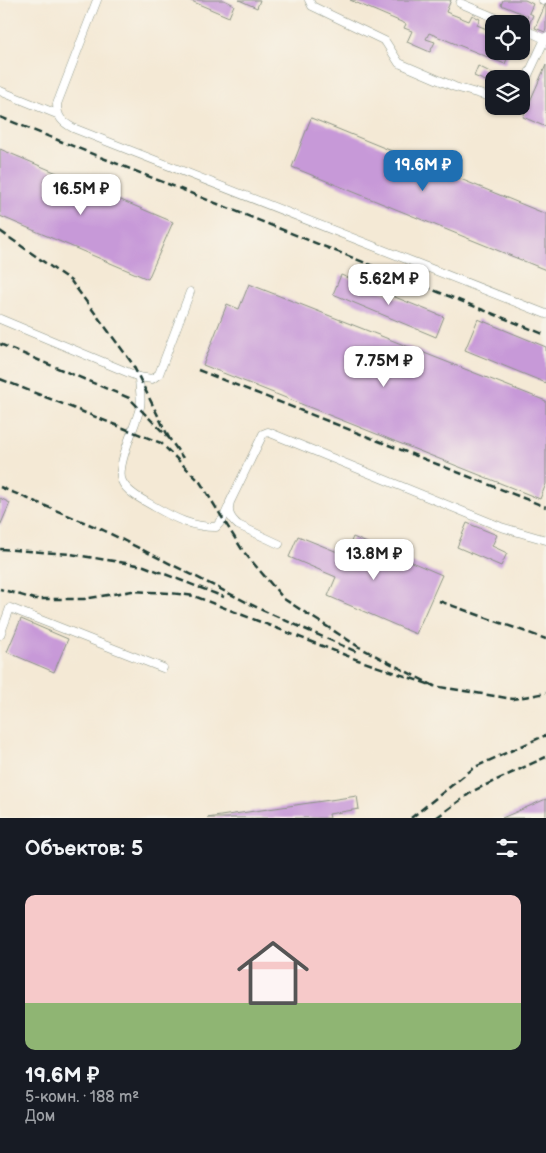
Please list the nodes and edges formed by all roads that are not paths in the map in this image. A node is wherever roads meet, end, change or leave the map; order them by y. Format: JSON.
{"nodes":[{"id":1,"x":97,"y":0,"type":"edge"},
{"id":2,"x":309,"y":0,"type":"edge"},
{"id":3,"x":460,"y":3,"type":"dead end"},
{"id":4,"x":489,"y":15,"type":"edge"},
{"id":5,"x":530,"y":32,"type":"edge"},
{"id":6,"x":546,"y":38,"type":"edge"},
{"id":7,"x":530,"y":71,"type":"edge"},
{"id":8,"x":0,"y":91,"type":"edge"},
{"id":9,"x":485,"y":95,"type":"edge"},
{"id":10,"x":58,"y":114,"type":"junction"},
{"id":11,"x":190,"y":292,"type":"dead end"},
{"id":12,"x":546,"y":314,"type":"edge"},
{"id":13,"x":0,"y":319,"type":"edge"},
{"id":14,"x":139,"y":377,"type":"junction"},
{"id":15,"x":228,"y":508,"type":"junction"},
{"id":16,"x":546,"y":540,"type":"edge"},
{"id":17,"x":279,"y":544,"type":"dead end"},
{"id":18,"x":0,"y":636,"type":"edge"},
{"id":19,"x":163,"y":668,"type":"dead end"}],
"edges":[{"from":1,"to":10,"type":"lane"},
{"from":2,"to":9,"type":"lane"},
{"from":3,"to":4,"type":"lane"},
{"from":5,"to":6,"type":"lane"},
{"from":6,"to":7,"type":"lane"},
{"from":8,"to":10,"type":"lane"},
{"from":10,"to":12,"type":"lane"},
{"from":11,"to":14,"type":"lane"},
{"from":13,"to":14,"type":"lane"},
{"from":14,"to":15,"type":"lane"},
{"from":15,"to":16,"type":"lane"},
{"from":15,"to":17,"type":"lane"},
{"from":18,"to":19,"type":"lane"}]}
